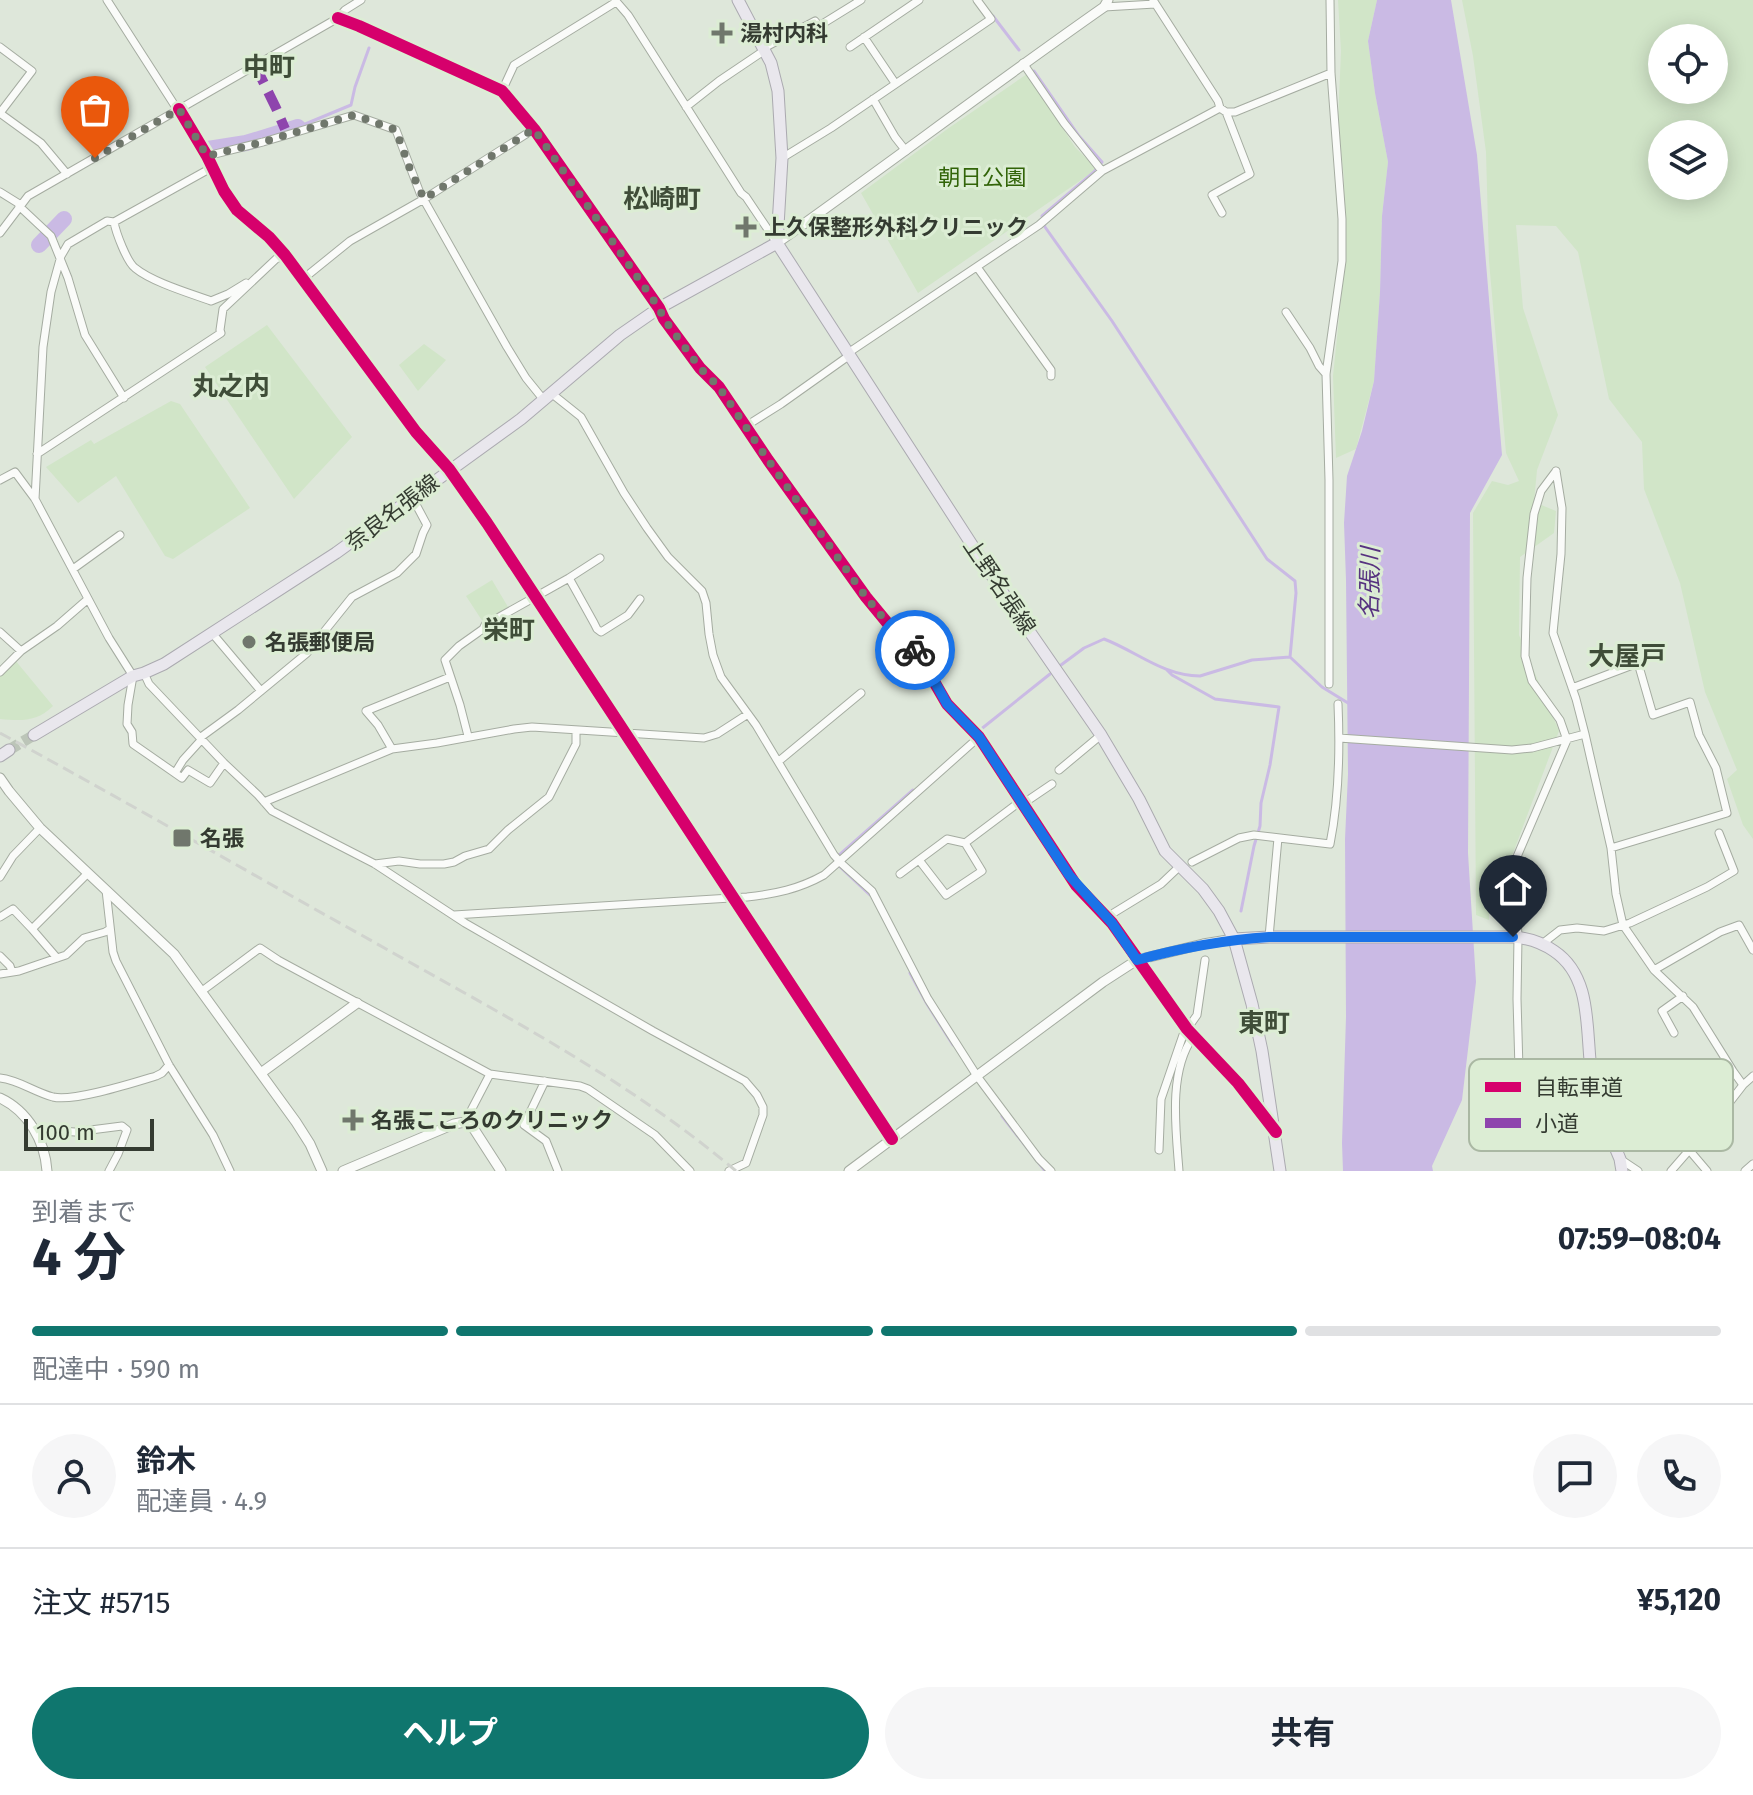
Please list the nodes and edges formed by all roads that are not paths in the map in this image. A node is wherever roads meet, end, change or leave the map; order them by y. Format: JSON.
{"nodes":[{"id":1,"x":107,"y":0,"type":"edge"},
{"id":2,"x":360,"y":0,"type":"edge"},
{"id":3,"x":738,"y":0,"type":"edge"},
{"id":4,"x":861,"y":0,"type":"edge"},
{"id":5,"x":919,"y":0,"type":"edge"},
{"id":6,"x":977,"y":0,"type":"edge"},
{"id":7,"x":1330,"y":0,"type":"edge"},
{"id":8,"x":618,"y":1,"type":"edge"},
{"id":9,"x":1154,"y":2,"type":"edge"},
{"id":10,"x":1106,"y":3,"type":"edge"},
{"id":11,"x":338,"y":18,"type":"junction"},
{"id":12,"x":864,"y":37,"type":"junction"},
{"id":13,"x":0,"y":47,"type":"edge"},
{"id":14,"x":850,"y":47,"type":"dead end"},
{"id":15,"x":765,"y":49,"type":"junction"},
{"id":16,"x":1023,"y":63,"type":"junction"},
{"id":17,"x":1331,"y":73,"type":"junction"},
{"id":18,"x":895,"y":83,"type":"junction"},
{"id":19,"x":502,"y":91,"type":"junction"},
{"id":20,"x":873,"y":99,"type":"junction"},
{"id":21,"x":686,"y":107,"type":"junction"},
{"id":22,"x":178,"y":109,"type":"junction"},
{"id":23,"x":1223,"y":110,"type":"junction"},
{"id":24,"x":0,"y":114,"type":"edge"},
{"id":25,"x":534,"y":129,"type":"junction"},
{"id":26,"x":906,"y":151,"type":"junction"},
{"id":27,"x":204,"y":152,"type":"junction"},
{"id":28,"x":782,"y":158,"type":"junction"},
{"id":29,"x":211,"y":168,"type":"junction"},
{"id":30,"x":1100,"y":168,"type":"junction"},
{"id":31,"x":1260,"y":170,"type":"dead end"},
{"id":32,"x":67,"y":174,"type":"junction"},
{"id":33,"x":1250,"y":174,"type":"junction"},
{"id":34,"x":0,"y":192,"type":"edge"},
{"id":35,"x":424,"y":199,"type":"junction"},
{"id":36,"x":20,"y":205,"type":"junction"},
{"id":37,"x":1222,"y":213,"type":"dead end"},
{"id":38,"x":114,"y":222,"type":"junction"},
{"id":39,"x":0,"y":233,"type":"edge"},
{"id":40,"x":777,"y":243,"type":"junction"},
{"id":41,"x":285,"y":255,"type":"junction"},
{"id":42,"x":61,"y":256,"type":"junction"},
{"id":43,"x":977,"y":267,"type":"junction"},
{"id":44,"x":253,"y":279,"type":"junction"},
{"id":45,"x":303,"y":279,"type":"junction"},
{"id":46,"x":659,"y":308,"type":"junction"},
{"id":47,"x":1286,"y":312,"type":"dead end"},
{"id":48,"x":849,"y":354,"type":"junction"},
{"id":49,"x":1326,"y":374,"type":"junction"},
{"id":50,"x":1051,"y":376,"type":"dead end"},
{"id":51,"x":547,"y":396,"type":"junction"},
{"id":52,"x":124,"y":398,"type":"junction"},
{"id":53,"x":746,"y":426,"type":"junction"},
{"id":54,"x":37,"y":454,"type":"junction"},
{"id":55,"x":449,"y":469,"type":"junction"},
{"id":56,"x":0,"y":480,"type":"edge"},
{"id":57,"x":412,"y":497,"type":"junction"},
{"id":58,"x":35,"y":499,"type":"junction"},
{"id":59,"x":120,"y":535,"type":"dead end"},
{"id":60,"x":600,"y":558,"type":"dead end"},
{"id":61,"x":73,"y":569,"type":"junction"},
{"id":62,"x":569,"y":578,"type":"junction"},
{"id":63,"x":535,"y":597,"type":"junction"},
{"id":64,"x":88,"y":599,"type":"junction"},
{"id":65,"x":640,"y":599,"type":"dead end"},
{"id":66,"x":0,"y":632,"type":"edge"},
{"id":67,"x":212,"y":633,"type":"junction"},
{"id":68,"x":21,"y":651,"type":"junction"},
{"id":69,"x":0,"y":672,"type":"edge"},
{"id":70,"x":139,"y":674,"type":"junction"},
{"id":71,"x":450,"y":677,"type":"junction"},
{"id":72,"x":1329,"y":684,"type":"dead end"},
{"id":73,"x":1572,"y":688,"type":"junction"},
{"id":74,"x":261,"y":691,"type":"junction"},
{"id":75,"x":861,"y":693,"type":"dead end"},
{"id":76,"x":1338,"y":704,"type":"dead end"},
{"id":77,"x":748,"y":714,"type":"junction"},
{"id":78,"x":576,"y":730,"type":"junction"},
{"id":79,"x":626,"y":733,"type":"junction"},
{"id":80,"x":1585,"y":734,"type":"junction"},
{"id":81,"x":34,"y":735,"type":"tunnel mouth"},
{"id":82,"x":977,"y":735,"type":"junction"},
{"id":83,"x":1101,"y":735,"type":"junction"},
{"id":84,"x":468,"y":736,"type":"junction"},
{"id":85,"x":202,"y":738,"type":"junction"},
{"id":86,"x":1339,"y":738,"type":"junction"},
{"id":87,"x":1567,"y":740,"type":"junction"},
{"id":88,"x":392,"y":749,"type":"junction"},
{"id":89,"x":779,"y":761,"type":"junction"},
{"id":90,"x":224,"y":763,"type":"junction"},
{"id":91,"x":1059,"y":770,"type":"dead end"},
{"id":92,"x":175,"y":773,"type":"junction"},
{"id":93,"x":0,"y":778,"type":"edge"},
{"id":94,"x":1052,"y":784,"type":"dead end"},
{"id":95,"x":264,"y":802,"type":"junction"},
{"id":96,"x":1023,"y":802,"type":"junction"},
{"id":97,"x":40,"y":828,"type":"junction"},
{"id":98,"x":1719,"y":833,"type":"dead end"},
{"id":99,"x":1278,"y":838,"type":"junction"},
{"id":100,"x":965,"y":843,"type":"junction"},
{"id":101,"x":1611,"y":848,"type":"junction"},
{"id":102,"x":919,"y":860,"type":"junction"},
{"id":103,"x":836,"y":861,"type":"junction"},
{"id":104,"x":375,"y":864,"type":"junction"},
{"id":105,"x":1186,"y":864,"type":"junction"},
{"id":106,"x":88,"y":873,"type":"junction"},
{"id":107,"x":900,"y":874,"type":"dead end"},
{"id":108,"x":0,"y":877,"type":"edge"},
{"id":109,"x":106,"y":890,"type":"junction"},
{"id":110,"x":733,"y":897,"type":"junction"},
{"id":111,"x":454,"y":915,"type":"junction"},
{"id":112,"x":0,"y":917,"type":"edge"},
{"id":113,"x":1107,"y":917,"type":"junction"},
{"id":114,"x":1623,"y":925,"type":"junction"},
{"id":115,"x":32,"y":929,"type":"junction"},
{"id":116,"x":110,"y":929,"type":"junction"},
{"id":117,"x":1269,"y":937,"type":"junction"},
{"id":118,"x":1515,"y":937,"type":"junction"},
{"id":119,"x":1234,"y":939,"type":"junction"},
{"id":120,"x":1542,"y":944,"type":"junction"},
{"id":121,"x":1753,"y":950,"type":"edge"},
{"id":122,"x":0,"y":956,"type":"edge"},
{"id":123,"x":57,"y":958,"type":"junction"},
{"id":124,"x":1137,"y":960,"type":"junction"},
{"id":125,"x":1205,"y":960,"type":"dead end"},
{"id":126,"x":1654,"y":970,"type":"junction"},
{"id":127,"x":12,"y":972,"type":"junction"},
{"id":128,"x":0,"y":974,"type":"edge"},
{"id":129,"x":202,"y":991,"type":"junction"},
{"id":130,"x":1683,"y":996,"type":"junction"},
{"id":131,"x":357,"y":1003,"type":"junction"},
{"id":132,"x":1187,"y":1029,"type":"junction"},
{"id":133,"x":1674,"y":1033,"type":"dead end"},
{"id":134,"x":1193,"y":1037,"type":"junction"},
{"id":135,"x":1519,"y":1059,"type":"edge"},
{"id":136,"x":1591,"y":1059,"type":"edge"},
{"id":137,"x":1726,"y":1059,"type":"edge"},
{"id":138,"x":169,"y":1065,"type":"junction"},
{"id":139,"x":1733,"y":1071,"type":"edge"},
{"id":140,"x":261,"y":1073,"type":"junction"},
{"id":141,"x":490,"y":1074,"type":"junction"},
{"id":142,"x":977,"y":1076,"type":"junction"},
{"id":143,"x":1753,"y":1076,"type":"edge"},
{"id":144,"x":0,"y":1078,"type":"edge"},
{"id":145,"x":545,"y":1081,"type":"junction"},
{"id":146,"x":1743,"y":1085,"type":"junction"},
{"id":147,"x":1733,"y":1097,"type":"edge"},
{"id":148,"x":0,"y":1098,"type":"edge"},
{"id":149,"x":465,"y":1122,"type":"junction"},
{"id":150,"x":36,"y":1131,"type":"junction"},
{"id":151,"x":1276,"y":1132,"type":"junction"},
{"id":152,"x":892,"y":1139,"type":"junction"},
{"id":153,"x":1159,"y":1150,"type":"dead end"},
{"id":154,"x":1690,"y":1151,"type":"joint"},
{"id":155,"x":1753,"y":1164,"type":"edge"},
{"id":156,"x":1621,"y":1165,"type":"edge"},
{"id":157,"x":47,"y":1171,"type":"edge"},
{"id":158,"x":109,"y":1171,"type":"edge"},
{"id":159,"x":230,"y":1171,"type":"edge"},
{"id":160,"x":322,"y":1171,"type":"edge"},
{"id":161,"x":343,"y":1171,"type":"edge"},
{"id":162,"x":501,"y":1171,"type":"edge"},
{"id":163,"x":558,"y":1171,"type":"edge"},
{"id":164,"x":690,"y":1171,"type":"edge"},
{"id":165,"x":729,"y":1171,"type":"edge"},
{"id":166,"x":849,"y":1171,"type":"edge"},
{"id":167,"x":1051,"y":1171,"type":"edge"},
{"id":168,"x":1179,"y":1171,"type":"edge"},
{"id":169,"x":1280,"y":1171,"type":"edge"},
{"id":170,"x":1638,"y":1171,"type":"edge"},
{"id":171,"x":1671,"y":1171,"type":"edge"},
{"id":172,"x":1707,"y":1171,"type":"edge"},
{"id":173,"x":1745,"y":1171,"type":"edge"}],
"edges":[{"from":1,"to":22,"type":"street"},
{"from":2,"to":11,"type":"street"},
{"from":3,"to":15,"type":"main road"},
{"from":4,"to":15,"type":"street"},
{"from":5,"to":12,"type":"street"},
{"from":6,"to":18,"type":"street"},
{"from":7,"to":17,"type":"street"},
{"from":8,"to":19,"type":"street"},
{"from":8,"to":21,"type":"street"},
{"from":9,"to":10,"type":"street"},
{"from":9,"to":23,"type":"street"},
{"from":10,"to":16,"type":"street"},
{"from":11,"to":19,"type":"street"},
{"from":11,"to":22,"type":"street"},
{"from":12,"to":14,"type":"street"},
{"from":12,"to":18,"type":"street"},
{"from":13,"to":24,"type":"street"},
{"from":15,"to":21,"type":"street"},
{"from":15,"to":28,"type":"main road"},
{"from":16,"to":26,"type":"street"},
{"from":16,"to":30,"type":"street"},
{"from":17,"to":23,"type":"street"},
{"from":17,"to":49,"type":"street"},
{"from":18,"to":20,"type":"street"},
{"from":19,"to":25,"type":"street"},
{"from":20,"to":26,"type":"street"},
{"from":20,"to":28,"type":"street"},
{"from":21,"to":40,"type":"street"},
{"from":22,"to":27,"type":"street"},
{"from":22,"to":32,"type":"street"},
{"from":23,"to":30,"type":"street"},
{"from":23,"to":33,"type":"street"},
{"from":24,"to":32,"type":"street"},
{"from":25,"to":35,"type":"street"},
{"from":25,"to":46,"type":"street"},
{"from":26,"to":40,"type":"street"},
{"from":27,"to":29,"type":"street"},
{"from":27,"to":35,"type":"street"},
{"from":28,"to":40,"type":"main road"},
{"from":29,"to":38,"type":"street"},
{"from":29,"to":41,"type":"street"},
{"from":30,"to":43,"type":"street"},
{"from":31,"to":33,"type":"street"},
{"from":32,"to":36,"type":"street"},
{"from":33,"to":37,"type":"street"},
{"from":34,"to":36,"type":"street"},
{"from":35,"to":45,"type":"street"},
{"from":35,"to":51,"type":"street"},
{"from":36,"to":39,"type":"street"},
{"from":36,"to":42,"type":"street"},
{"from":38,"to":42,"type":"street"},
{"from":38,"to":44,"type":"street"},
{"from":40,"to":46,"type":"main road","name":"奈良名張線"},
{"from":40,"to":48,"type":"main road","name":"上野名張線"},
{"from":41,"to":44,"type":"street"},
{"from":41,"to":45,"type":"street"},
{"from":42,"to":52,"type":"street"},
{"from":42,"to":54,"type":"street"},
{"from":43,"to":48,"type":"street"},
{"from":43,"to":50,"type":"street"},
{"from":44,"to":52,"type":"street"},
{"from":45,"to":55,"type":"street"},
{"from":46,"to":51,"type":"main road","name":"奈良名張線"},
{"from":46,"to":53,"type":"street"},
{"from":47,"to":49,"type":"street"},
{"from":48,"to":53,"type":"street"},
{"from":48,"to":83,"type":"main road","name":"上野名張線"},
{"from":49,"to":72,"type":"street"},
{"from":51,"to":55,"type":"main road","name":"奈良名張線"},
{"from":51,"to":77,"type":"street"},
{"from":52,"to":54,"type":"street"},
{"from":53,"to":82,"type":"street"},
{"from":54,"to":58,"type":"street"},
{"from":55,"to":57,"type":"main road","name":"奈良名張線"},
{"from":55,"to":63,"type":"street"},
{"from":56,"to":58,"type":"street"},
{"from":57,"to":67,"type":"main road","name":"奈良名張線"},
{"from":57,"to":74,"type":"street"},
{"from":58,"to":61,"type":"street"},
{"from":59,"to":61,"type":"street"},
{"from":60,"to":62,"type":"street"},
{"from":61,"to":64,"type":"street"},
{"from":62,"to":63,"type":"street"},
{"from":62,"to":65,"type":"street"},
{"from":63,"to":71,"type":"street"},
{"from":63,"to":79,"type":"street"},
{"from":64,"to":68,"type":"street"},
{"from":64,"to":70,"type":"street"},
{"from":66,"to":68,"type":"street"},
{"from":67,"to":70,"type":"main road","name":"奈良名張線"},
{"from":67,"to":74,"type":"street"},
{"from":68,"to":69,"type":"street"},
{"from":70,"to":81,"type":"main road","name":"奈良名張線"},
{"from":70,"to":85,"type":"street"},
{"from":70,"to":92,"type":"street"},
{"from":71,"to":84,"type":"street"},
{"from":71,"to":88,"type":"street"},
{"from":73,"to":80,"type":"street"},
{"from":73,"to":87,"type":"street"},
{"from":73,"to":101,"type":"street"},
{"from":74,"to":85,"type":"street"},
{"from":75,"to":89,"type":"street"},
{"from":76,"to":86,"type":"street"},
{"from":77,"to":79,"type":"street"},
{"from":77,"to":89,"type":"street"},
{"from":78,"to":79,"type":"street"},
{"from":78,"to":84,"type":"street"},
{"from":78,"to":104,"type":"street"},
{"from":79,"to":110,"type":"street"},
{"from":80,"to":87,"type":"street"},
{"from":80,"to":101,"type":"street"},
{"from":82,"to":96,"type":"street"},
{"from":82,"to":103,"type":"street"},
{"from":83,"to":91,"type":"street"},
{"from":83,"to":105,"type":"main road","name":"上野名張線"},
{"from":84,"to":88,"type":"street"},
{"from":85,"to":90,"type":"street"},
{"from":85,"to":92,"type":"street"},
{"from":86,"to":87,"type":"street"},
{"from":86,"to":99,"type":"street"},
{"from":87,"to":118,"type":"street"},
{"from":88,"to":95,"type":"street"},
{"from":89,"to":103,"type":"street"},
{"from":90,"to":92,"type":"street"},
{"from":90,"to":95,"type":"street"},
{"from":93,"to":97,"type":"street"},
{"from":94,"to":96,"type":"street"},
{"from":95,"to":104,"type":"street"},
{"from":96,"to":100,"type":"street"},
{"from":96,"to":113,"type":"street"},
{"from":97,"to":106,"type":"street"},
{"from":97,"to":108,"type":"street"},
{"from":98,"to":114,"type":"street"},
{"from":99,"to":105,"type":"street"},
{"from":99,"to":117,"type":"street"},
{"from":100,"to":102,"type":"street"},
{"from":100,"to":102,"type":"street"},
{"from":101,"to":114,"type":"street"},
{"from":102,"to":107,"type":"street"},
{"from":103,"to":110,"type":"street"},
{"from":103,"to":142,"type":"street"},
{"from":104,"to":111,"type":"street"},
{"from":105,"to":113,"type":"street"},
{"from":105,"to":119,"type":"main road","name":"上野名張線"},
{"from":106,"to":109,"type":"street"},
{"from":106,"to":115,"type":"street"},
{"from":109,"to":116,"type":"street"},
{"from":109,"to":129,"type":"street"},
{"from":110,"to":111,"type":"street"},
{"from":110,"to":152,"type":"street"},
{"from":111,"to":165,"type":"street"},
{"from":112,"to":115,"type":"street"},
{"from":113,"to":124,"type":"street"},
{"from":114,"to":120,"type":"street"},
{"from":114,"to":126,"type":"street"},
{"from":115,"to":123,"type":"street"},
{"from":116,"to":123,"type":"street"},
{"from":116,"to":138,"type":"street"},
{"from":117,"to":118,"type":"main road"},
{"from":117,"to":119,"type":"main road"},
{"from":118,"to":120,"type":"main road"},
{"from":118,"to":135,"type":"street"},
{"from":119,"to":124,"type":"street"},
{"from":119,"to":151,"type":"main road","name":"上野名張線"},
{"from":120,"to":136,"type":"main road"},
{"from":121,"to":126,"type":"street"},
{"from":122,"to":127,"type":"street"},
{"from":123,"to":127,"type":"street"},
{"from":124,"to":132,"type":"street"},
{"from":124,"to":142,"type":"street"},
{"from":125,"to":132,"type":"street"},
{"from":126,"to":130,"type":"street"},
{"from":127,"to":128,"type":"street"},
{"from":129,"to":131,"type":"street"},
{"from":129,"to":140,"type":"street"},
{"from":130,"to":133,"type":"street"},
{"from":130,"to":137,"type":"street"},
{"from":131,"to":140,"type":"street"},
{"from":131,"to":141,"type":"street"},
{"from":132,"to":134,"type":"street"},
{"from":132,"to":153,"type":"street"},
{"from":134,"to":151,"type":"street"},
{"from":134,"to":168,"type":"street"},
{"from":138,"to":144,"type":"street"},
{"from":138,"to":159,"type":"street"},
{"from":139,"to":146,"type":"street"},
{"from":140,"to":160,"type":"street"},
{"from":141,"to":145,"type":"street"},
{"from":141,"to":149,"type":"street"},
{"from":142,"to":152,"type":"street"},
{"from":142,"to":167,"type":"street"},
{"from":143,"to":146,"type":"street"},
{"from":145,"to":163,"type":"street"},
{"from":145,"to":164,"type":"street"},
{"from":146,"to":147,"type":"street"},
{"from":148,"to":150,"type":"street"},
{"from":149,"to":161,"type":"street"},
{"from":149,"to":162,"type":"street"},
{"from":150,"to":157,"type":"street"},
{"from":150,"to":158,"type":"street"},
{"from":151,"to":169,"type":"main road","name":"上野名張線"},
{"from":152,"to":166,"type":"street"},
{"from":154,"to":171,"type":"street"},
{"from":154,"to":172,"type":"street"},
{"from":155,"to":173,"type":"street"},
{"from":156,"to":170,"type":"street"}]}
